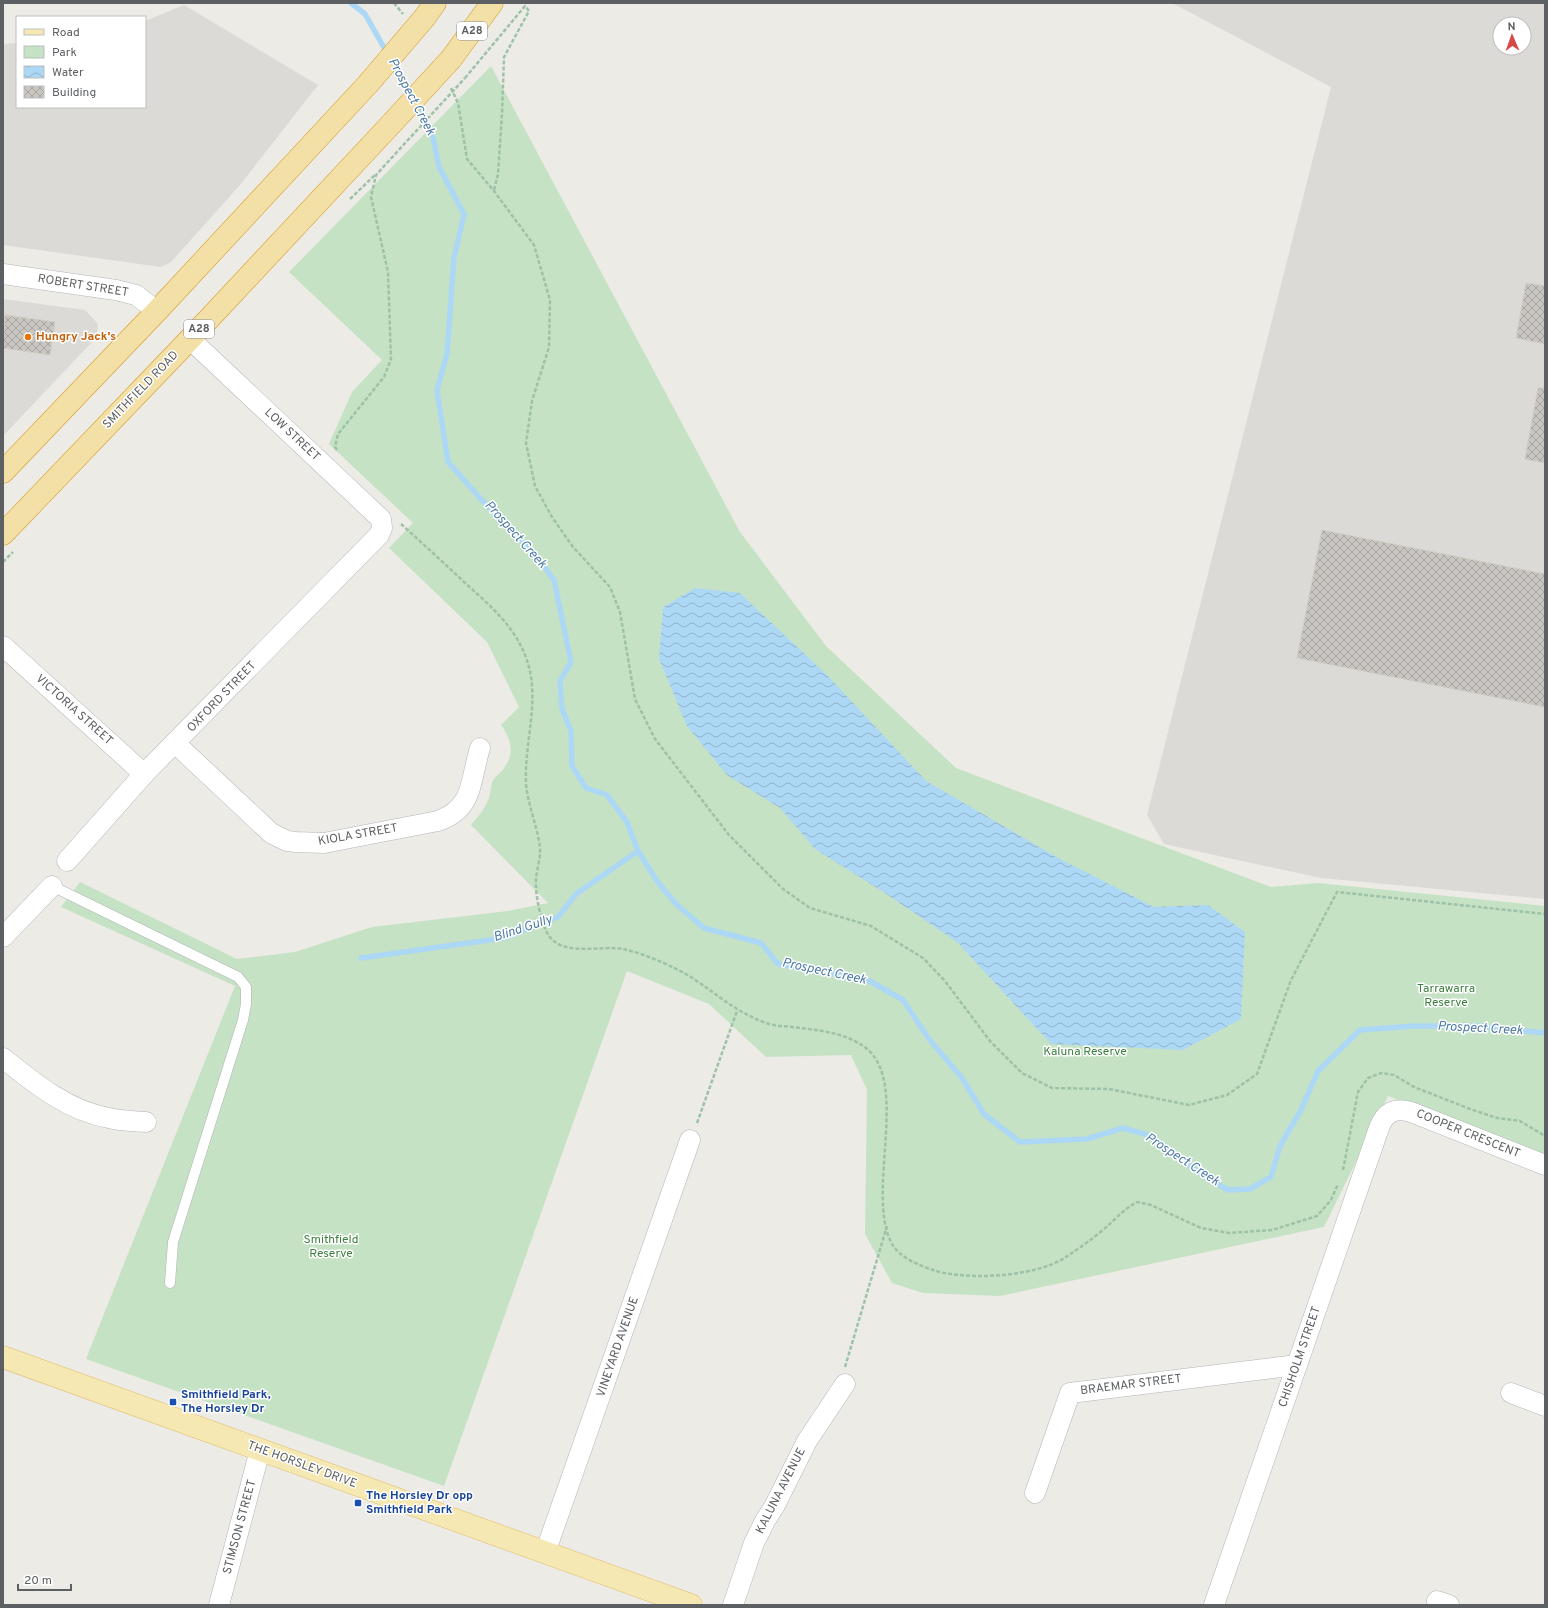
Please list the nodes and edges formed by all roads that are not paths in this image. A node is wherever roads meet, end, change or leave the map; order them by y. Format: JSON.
{"nodes":[{"id":1,"x":492,"y":3,"type":"edge"},
{"id":2,"x":430,"y":10,"type":"edge"},
{"id":3,"x":3,"y":274,"type":"edge"},
{"id":4,"x":157,"y":311,"type":"junction"},
{"id":5,"x":190,"y":339,"type":"junction"},
{"id":6,"x":3,"y":472,"type":"edge"},
{"id":7,"x":3,"y":534,"type":"edge"},
{"id":8,"x":379,"y":536,"type":"joint"},
{"id":9,"x":3,"y":646,"type":"edge"},
{"id":10,"x":176,"y":744,"type":"junction"},
{"id":11,"x":480,"y":748,"type":"dead end"},
{"id":12,"x":144,"y":774,"type":"junction"},
{"id":13,"x":67,"y":861,"type":"dead end"},
{"id":14,"x":52,"y":886,"type":"joint"},
{"id":15,"x":3,"y":937,"type":"edge"},
{"id":16,"x":3,"y":1058,"type":"edge"},
{"id":17,"x":1390,"y":1112,"type":"joint"},
{"id":18,"x":146,"y":1122,"type":"dead end"},
{"id":19,"x":690,"y":1140,"type":"road end"},
{"id":20,"x":1545,"y":1165,"type":"edge"},
{"id":21,"x":170,"y":1283,"type":"dead end"},
{"id":22,"x":3,"y":1357,"type":"edge"},
{"id":23,"x":1297,"y":1365,"type":"junction"},
{"id":24,"x":845,"y":1384,"type":"road end"},
{"id":25,"x":1511,"y":1393,"type":"dead end"},
{"id":26,"x":1545,"y":1406,"type":"edge"},
{"id":27,"x":260,"y":1450,"type":"junction"},
{"id":28,"x":1035,"y":1494,"type":"dead end"},
{"id":29,"x":545,"y":1553,"type":"junction"},
{"id":30,"x":220,"y":1605,"type":"edge"},
{"id":31,"x":691,"y":1605,"type":"edge"},
{"id":32,"x":732,"y":1605,"type":"edge"},
{"id":33,"x":1214,"y":1605,"type":"edge"}],
"edges":[{"from":1,"to":5,"type":"highway","name":"SMITHFIELD ROAD","number":"A28","bridge":true},
{"from":2,"to":4,"type":"highway","bridge":true},
{"from":3,"to":4,"type":"street","name":"ROBERT STREET"},
{"from":4,"to":6,"type":"highway"},
{"from":5,"to":7,"type":"highway","name":"SMITHFIELD ROAD","number":"A28"},
{"from":5,"to":8,"type":"street","name":"LOW STREET"},
{"from":8,"to":10,"type":"street","name":"OXFORD STREET"},
{"from":9,"to":12,"type":"street","name":"VICTORIA STREET"},
{"from":10,"to":11,"type":"street","name":"KIOLA STREET"},
{"from":10,"to":12,"type":"street","name":"OXFORD STREET"},
{"from":12,"to":13,"type":"street","name":"OXFORD STREET"},
{"from":14,"to":15,"type":"street"},
{"from":14,"to":21,"type":"lane"},
{"from":16,"to":18,"type":"street"},
{"from":17,"to":20,"type":"street","name":"COOPER CRESCENT"},
{"from":17,"to":23,"type":"street","name":"CHISHOLM STREET"},
{"from":19,"to":29,"type":"street","name":"VINEYARD AVENUE"},
{"from":22,"to":27,"type":"main road","name":"THE HORSLEY DRIVE"},
{"from":23,"to":28,"type":"street","name":"BRAEMAR STREET"},
{"from":23,"to":33,"type":"street","name":"CHISHOLM STREET"},
{"from":24,"to":32,"type":"street","name":"KALUNA AVENUE"},
{"from":25,"to":26,"type":"street"},
{"from":27,"to":29,"type":"main road","name":"THE HORSLEY DRIVE"},
{"from":27,"to":30,"type":"street","name":"STIMSON STREET"},
{"from":29,"to":31,"type":"main road","name":"THE HORSLEY DRIVE"}]}
